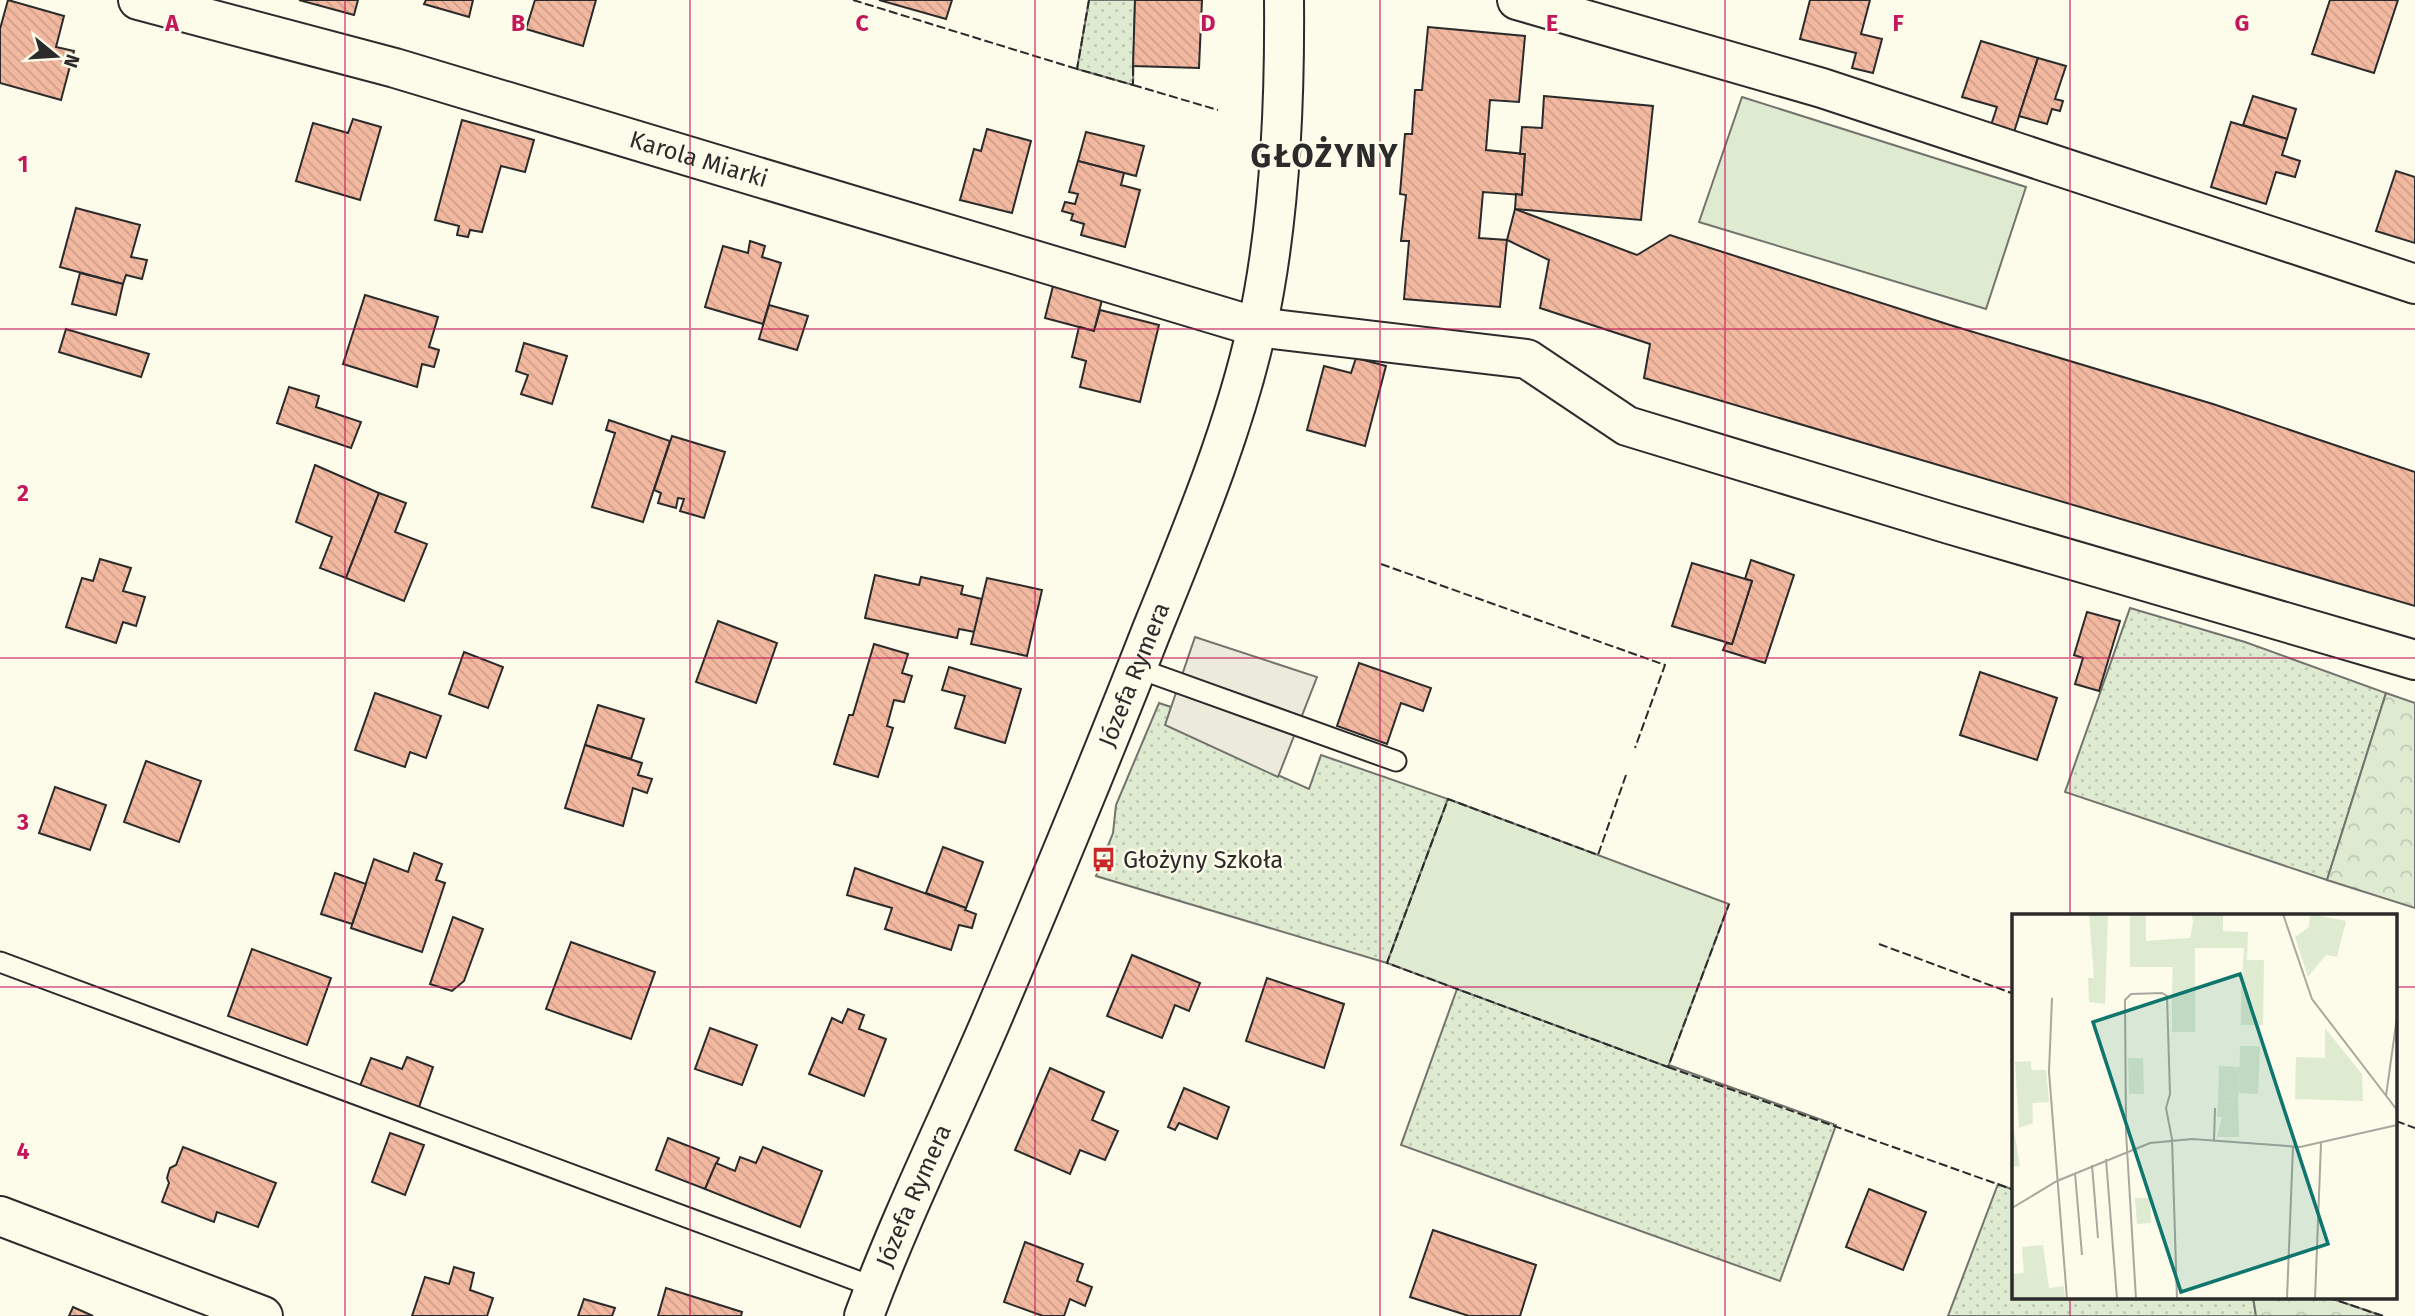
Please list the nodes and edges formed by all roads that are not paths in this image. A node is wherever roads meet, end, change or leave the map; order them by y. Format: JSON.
{"nodes":[{"id":1,"x":138,"y":0,"type":"edge"},
{"id":2,"x":1284,"y":0,"type":"edge"},
{"id":3,"x":1517,"y":0,"type":"edge"},
{"id":4,"x":2415,"y":284,"type":"edge"},
{"id":5,"x":1257,"y":327,"type":"junction"},
{"id":6,"x":2415,"y":660,"type":"edge"},
{"id":7,"x":1137,"y":668,"type":"junction"},
{"id":8,"x":1396,"y":761,"type":"dead end"},
{"id":9,"x":0,"y":962,"type":"edge"},
{"id":10,"x":0,"y":1216,"type":"edge"},
{"id":11,"x":869,"y":1302,"type":"edge"},
{"id":12,"x":262,"y":1316,"type":"edge"}],
"edges":[{"from":1,"to":5,"type":"street","name":"Karola Miarki"},
{"from":2,"to":5,"type":"street","name":"Józefa Rymera"},
{"from":3,"to":4,"type":"street"},
{"from":5,"to":6,"type":"street","name":"Karola Miarki"},
{"from":5,"to":7,"type":"street","name":"Józefa Rymera"},
{"from":7,"to":8,"type":"lane"},
{"from":7,"to":11,"type":"street","name":"Józefa Rymera"},
{"from":9,"to":11,"type":"lane"},
{"from":10,"to":12,"type":"street"}]}
